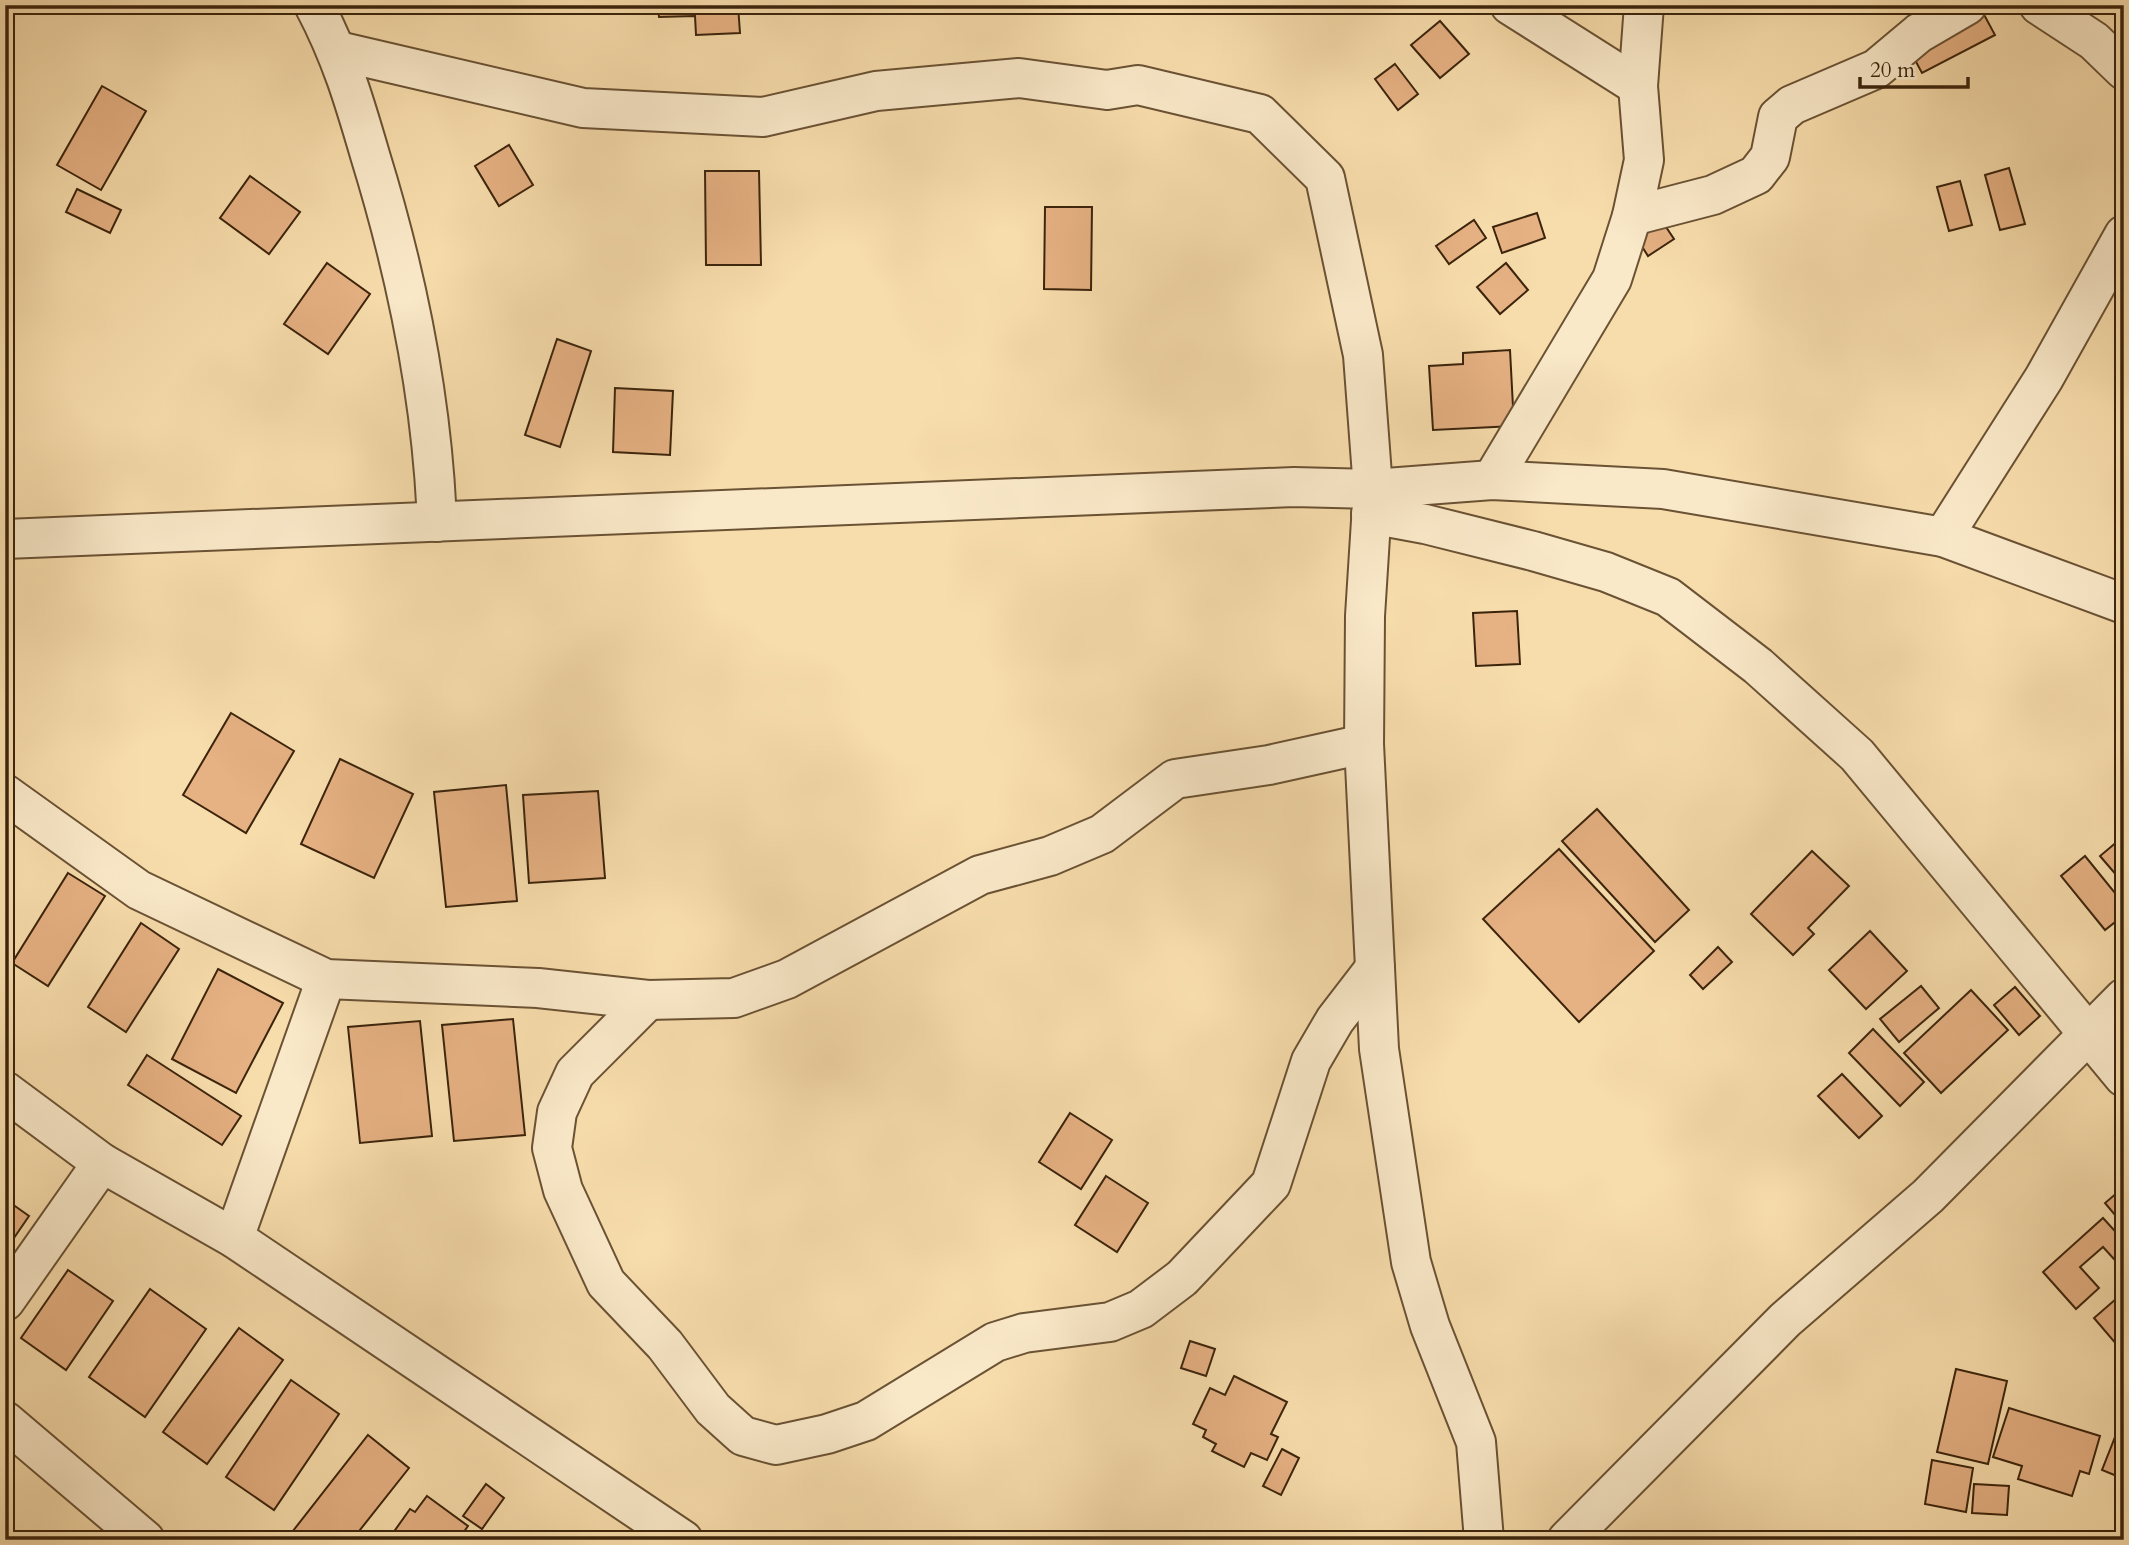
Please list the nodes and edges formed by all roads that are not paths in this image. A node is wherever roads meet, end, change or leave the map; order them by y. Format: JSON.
{"nodes":[{"id":1,"x":314,"y":5,"type":"edge"},
{"id":2,"x":1510,"y":5,"type":"edge"},
{"id":3,"x":1644,"y":5,"type":"edge"},
{"id":4,"x":1967,"y":5,"type":"edge"},
{"id":5,"x":2039,"y":5,"type":"edge"},
{"id":6,"x":338,"y":51,"type":"junction"},
{"id":7,"x":2124,"y":70,"type":"edge"},
{"id":8,"x":1637,"y":86,"type":"junction"},
{"id":9,"x":1632,"y":216,"type":"junction"},
{"id":10,"x":2124,"y":235,"type":"edge"},
{"id":11,"x":1492,"y":480,"type":"junction"},
{"id":12,"x":1372,"y":501,"type":"junction"},
{"id":13,"x":437,"y":522,"type":"junction"},
{"id":14,"x":1943,"y":537,"type":"junction"},
{"id":15,"x":5,"y":539,"type":"edge"},
{"id":16,"x":2124,"y":604,"type":"edge"},
{"id":17,"x":1364,"y":744,"type":"junction"},
{"id":18,"x":5,"y":793,"type":"edge"},
{"id":19,"x":1375,"y":968,"type":"junction"},
{"id":20,"x":327,"y":979,"type":"junction"},
{"id":21,"x":2124,"y":998,"type":"edge"},
{"id":22,"x":648,"y":1000,"type":"junction"},
{"id":23,"x":2087,"y":1032,"type":"junction"},
{"id":24,"x":2124,"y":1077,"type":"edge"},
{"id":25,"x":5,"y":1091,"type":"edge"},
{"id":26,"x":102,"y":1163,"type":"junction"},
{"id":27,"x":234,"y":1238,"type":"junction"},
{"id":28,"x":5,"y":1301,"type":"edge"},
{"id":29,"x":5,"y":1422,"type":"edge"},
{"id":30,"x":124,"y":1533,"type":"edge"},
{"id":31,"x":683,"y":1540,"type":"edge"},
{"id":32,"x":1485,"y":1540,"type":"edge"},
{"id":33,"x":1567,"y":1540,"type":"edge"}],
"edges":[{"from":1,"to":6,"type":"street"},
{"from":2,"to":8,"type":"street"},
{"from":3,"to":8,"type":"street"},
{"from":4,"to":9,"type":"street"},
{"from":5,"to":7,"type":"street"},
{"from":6,"to":12,"type":"street"},
{"from":6,"to":13,"type":"street"},
{"from":8,"to":9,"type":"street"},
{"from":9,"to":11,"type":"street"},
{"from":10,"to":14,"type":"street"},
{"from":11,"to":12,"type":"street"},
{"from":11,"to":14,"type":"street"},
{"from":12,"to":13,"type":"street"},
{"from":12,"to":17,"type":"street"},
{"from":12,"to":23,"type":"street"},
{"from":13,"to":15,"type":"street"},
{"from":14,"to":16,"type":"street"},
{"from":17,"to":19,"type":"street"},
{"from":17,"to":22,"type":"street"},
{"from":18,"to":20,"type":"street"},
{"from":19,"to":22,"type":"street"},
{"from":19,"to":32,"type":"street"},
{"from":20,"to":22,"type":"street"},
{"from":20,"to":27,"type":"street"},
{"from":21,"to":23,"type":"street"},
{"from":23,"to":24,"type":"street"},
{"from":23,"to":33,"type":"street"},
{"from":25,"to":26,"type":"street"},
{"from":26,"to":27,"type":"street"},
{"from":26,"to":28,"type":"street"},
{"from":27,"to":31,"type":"street"},
{"from":29,"to":30,"type":"street"}]}
